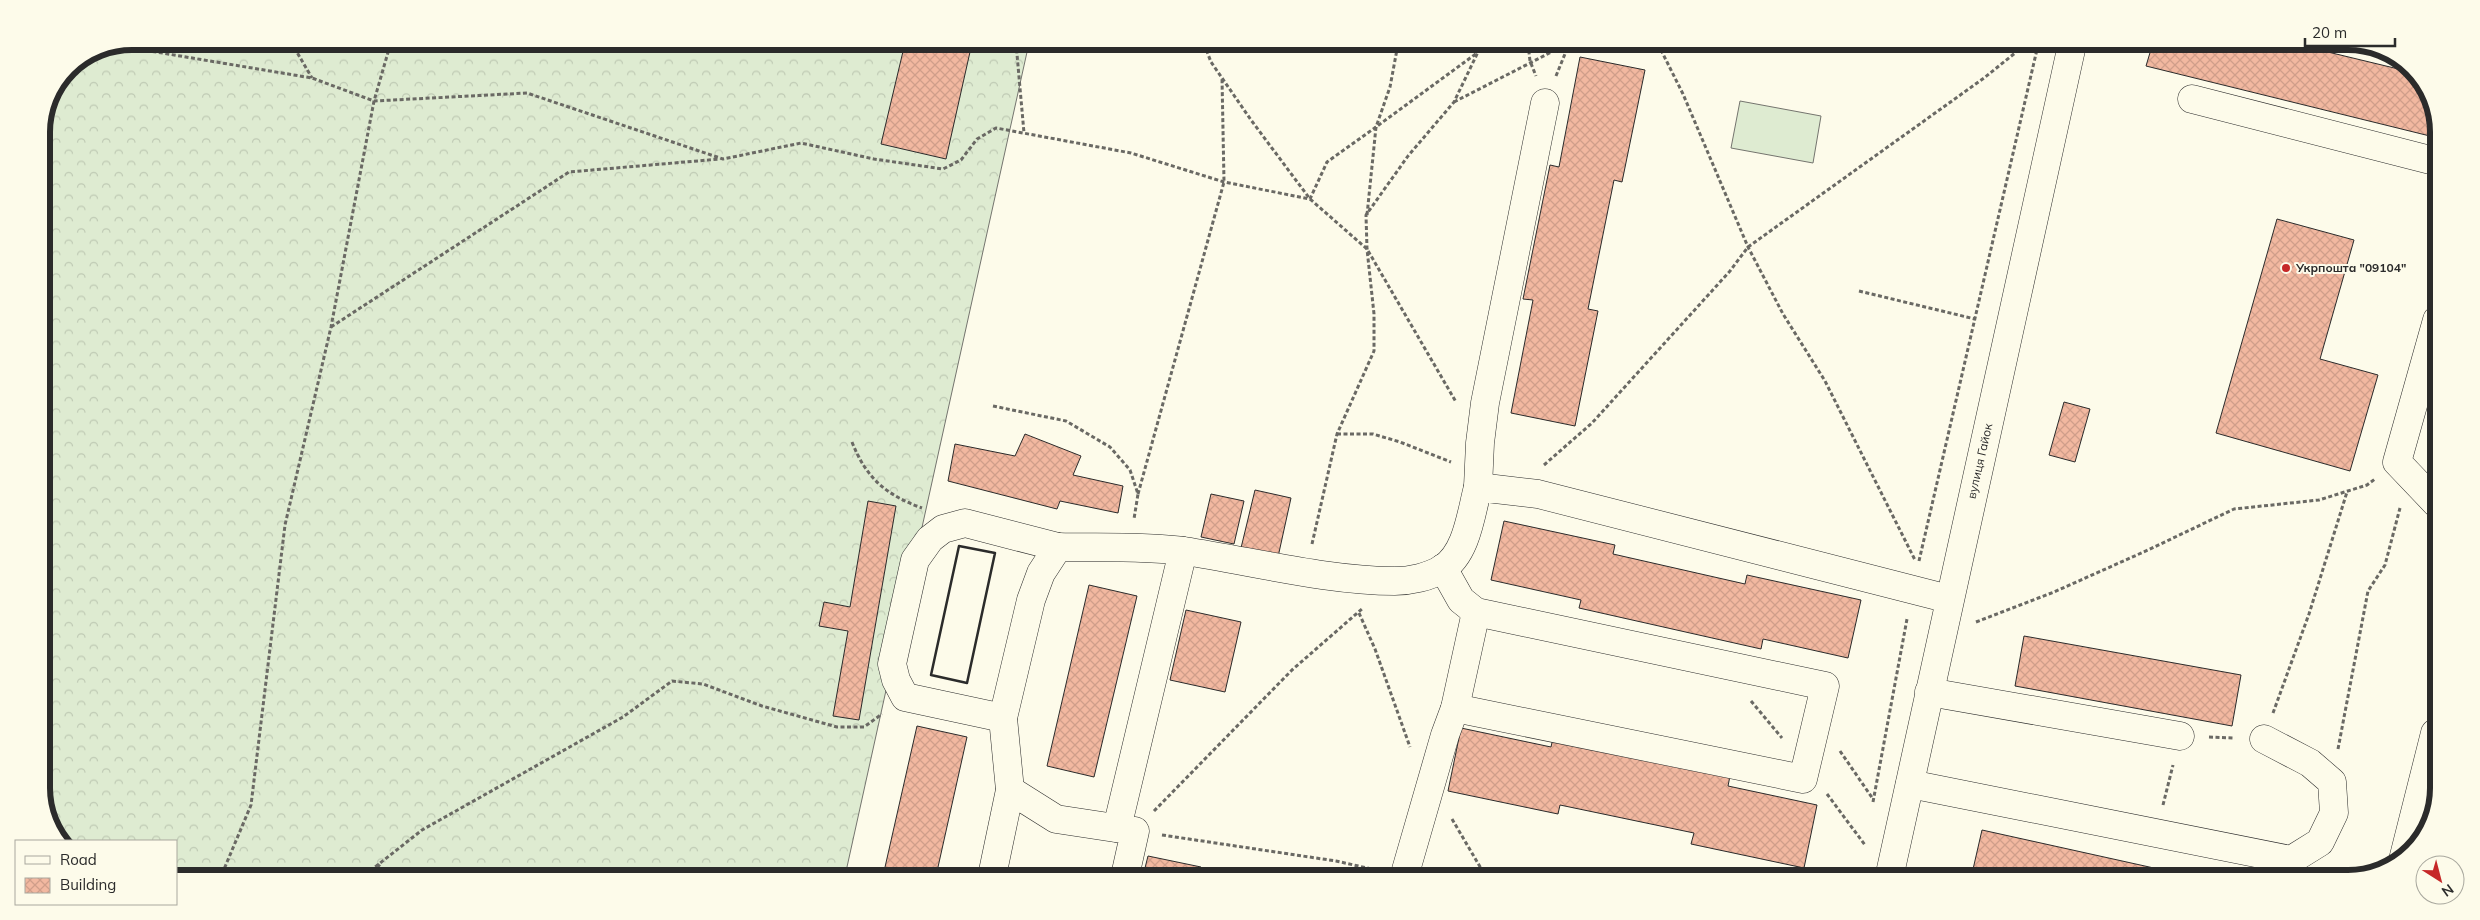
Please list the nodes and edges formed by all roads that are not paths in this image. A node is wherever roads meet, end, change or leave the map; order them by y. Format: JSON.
{"nodes":[{"id":1,"x":2071,"y":50,"type":"edge"},
{"id":2,"x":2192,"y":99,"type":"dead end"},
{"id":3,"x":1546,"y":103,"type":"road end"},
{"id":4,"x":2430,"y":160,"type":"edge"},
{"id":5,"x":2430,"y":350,"type":"edge"},
{"id":6,"x":1479,"y":481,"type":"junction"},
{"id":7,"x":2430,"y":497,"type":"edge"},
{"id":8,"x":1058,"y":547,"type":"junction"},
{"id":9,"x":1183,"y":551,"type":"junction"},
{"id":10,"x":1444,"y":568,"type":"junction"},
{"id":11,"x":1949,"y":599,"type":"junction"},
{"id":12,"x":1476,"y":612,"type":"junction"},
{"id":13,"x":1929,"y":692,"type":"junction"},
{"id":14,"x":1455,"y":708,"type":"junction"},
{"id":15,"x":1003,"y":718,"type":"junction"},
{"id":16,"x":2180,"y":736,"type":"dead end"},
{"id":17,"x":2264,"y":739,"type":"road end"},
{"id":18,"x":2430,"y":752,"type":"edge"},
{"id":19,"x":1910,"y":784,"type":"junction"},
{"id":20,"x":1010,"y":790,"type":"junction"},
{"id":21,"x":1126,"y":830,"type":"junction"},
{"id":22,"x":2406,"y":846,"type":"edge"},
{"id":23,"x":993,"y":870,"type":"edge"},
{"id":24,"x":1125,"y":870,"type":"edge"},
{"id":25,"x":1406,"y":870,"type":"edge"},
{"id":26,"x":1891,"y":870,"type":"edge"}],
"edges":[{"from":1,"to":11,"type":"street","name":"вулиця Гайок"},
{"from":2,"to":4,"type":"street"},
{"from":3,"to":6,"type":"street"},
{"from":5,"to":7,"type":"street"},
{"from":6,"to":10,"type":"street"},
{"from":6,"to":11,"type":"street"},
{"from":8,"to":9,"type":"street"},
{"from":8,"to":15,"type":"street"},
{"from":8,"to":15,"type":"street"},
{"from":9,"to":10,"type":"street"},
{"from":9,"to":21,"type":"street"},
{"from":10,"to":12,"type":"street"},
{"from":11,"to":13,"type":"street","name":"вулиця Гайок"},
{"from":12,"to":14,"type":"street"},
{"from":12,"to":14,"type":"street"},
{"from":13,"to":16,"type":"street"},
{"from":13,"to":19,"type":"street","name":"вулиця Гайок"},
{"from":14,"to":25,"type":"street"},
{"from":15,"to":20,"type":"street"},
{"from":17,"to":19,"type":"street"},
{"from":18,"to":22,"type":"street"},
{"from":19,"to":26,"type":"street","name":"вулиця Гайок"},
{"from":20,"to":21,"type":"street"},
{"from":20,"to":23,"type":"street"},
{"from":21,"to":24,"type":"street"}]}
